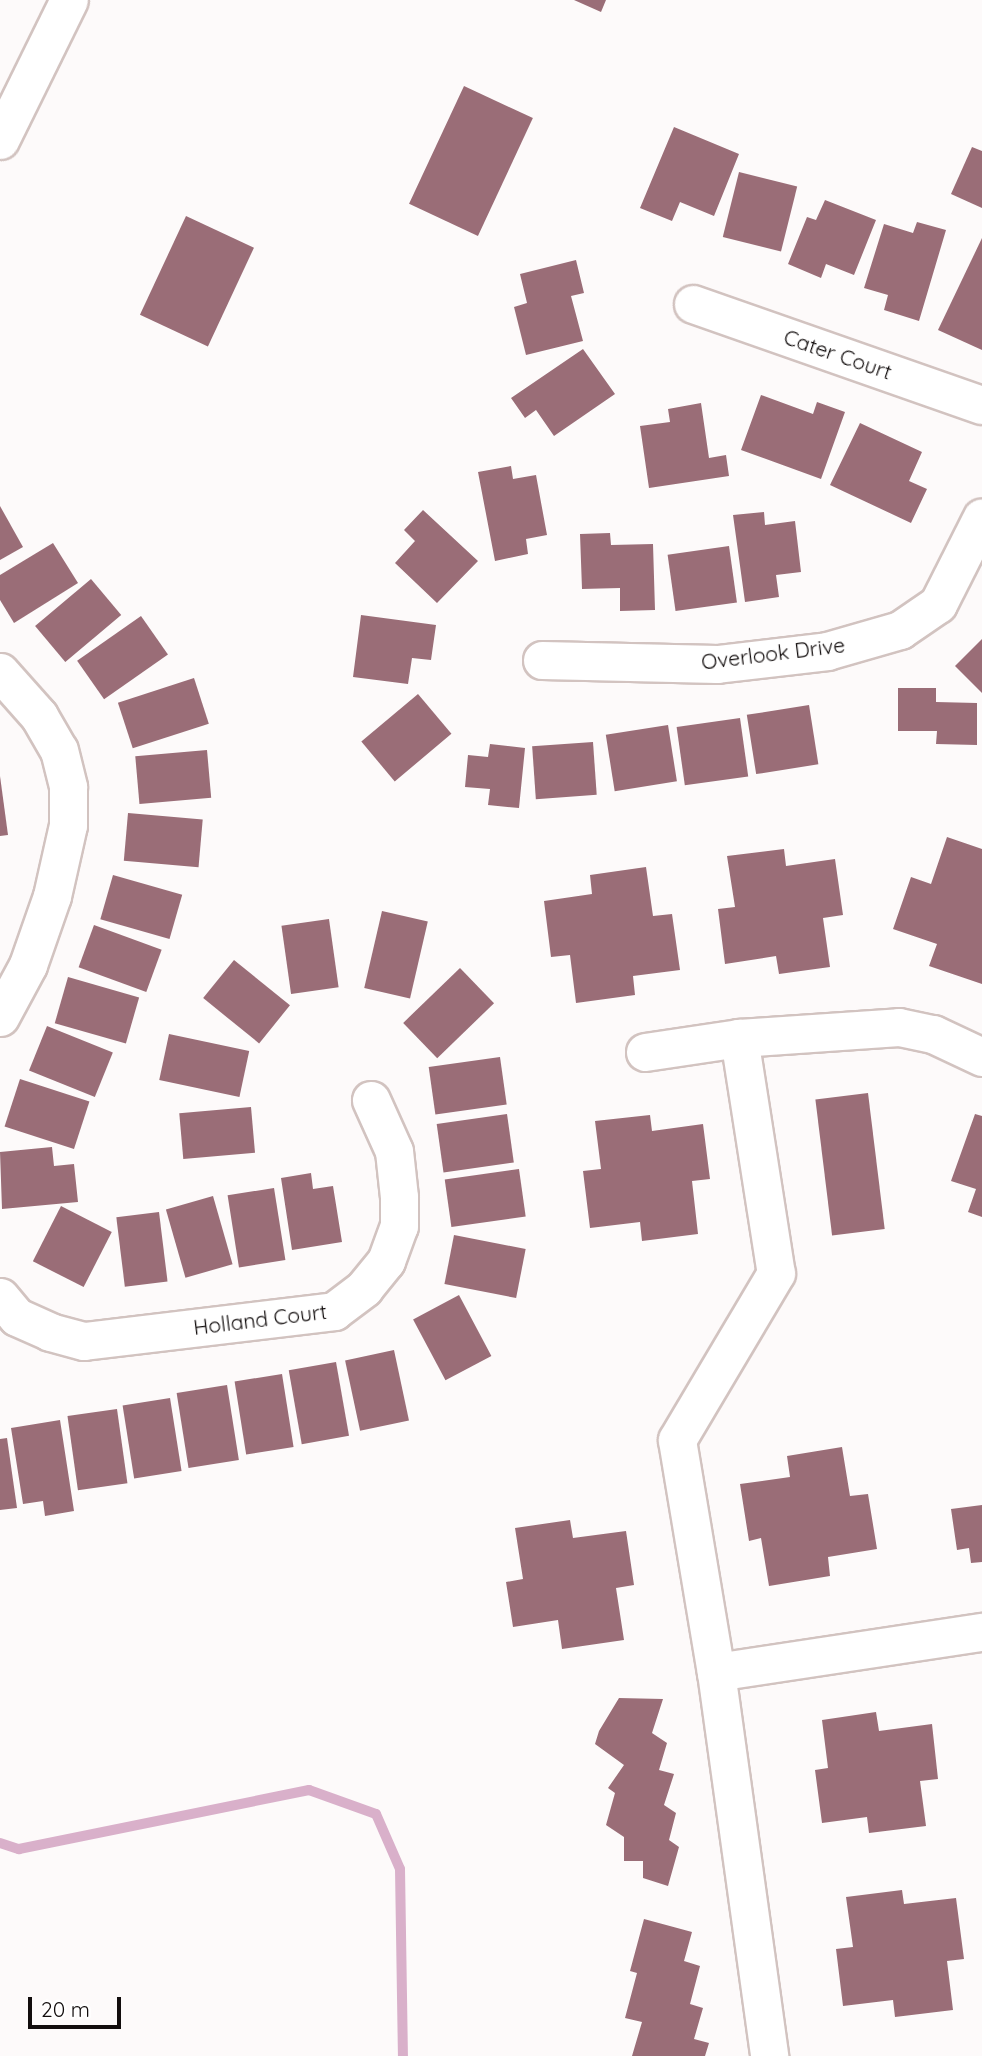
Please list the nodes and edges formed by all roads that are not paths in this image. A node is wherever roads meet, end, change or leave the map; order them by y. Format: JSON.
{"nodes":[{"id":1,"x":69,"y":0,"type":"edge"},
{"id":2,"x":0,"y":141,"type":"edge"},
{"id":3,"x":693,"y":304,"type":"dead end"},
{"id":4,"x":982,"y":405,"type":"edge"},
{"id":5,"x":982,"y":517,"type":"edge"},
{"id":6,"x":542,"y":660,"type":"dead end"},
{"id":7,"x":0,"y":672,"type":"edge"},
{"id":8,"x":0,"y":1017,"type":"edge"},
{"id":9,"x":739,"y":1038,"type":"junction"},
{"id":10,"x":645,"y":1052,"type":"dead end"},
{"id":11,"x":982,"y":1057,"type":"edge"},
{"id":12,"x":371,"y":1100,"type":"dead end"},
{"id":13,"x":0,"y":1297,"type":"edge"},
{"id":14,"x":982,"y":1632,"type":"edge"},
{"id":15,"x":716,"y":1672,"type":"junction"},
{"id":16,"x":768,"y":2056,"type":"edge"}],
"edges":[{"from":1,"to":2,"type":"street"},
{"from":3,"to":4,"type":"street","name":"Cater Court"},
{"from":5,"to":6,"type":"street","name":"Overlook Drive"},
{"from":7,"to":8,"type":"street"},
{"from":9,"to":10,"type":"street"},
{"from":9,"to":11,"type":"street"},
{"from":9,"to":15,"type":"street"},
{"from":12,"to":13,"type":"street","name":"Holland Court"},
{"from":14,"to":15,"type":"street"},
{"from":15,"to":16,"type":"street"}]}
